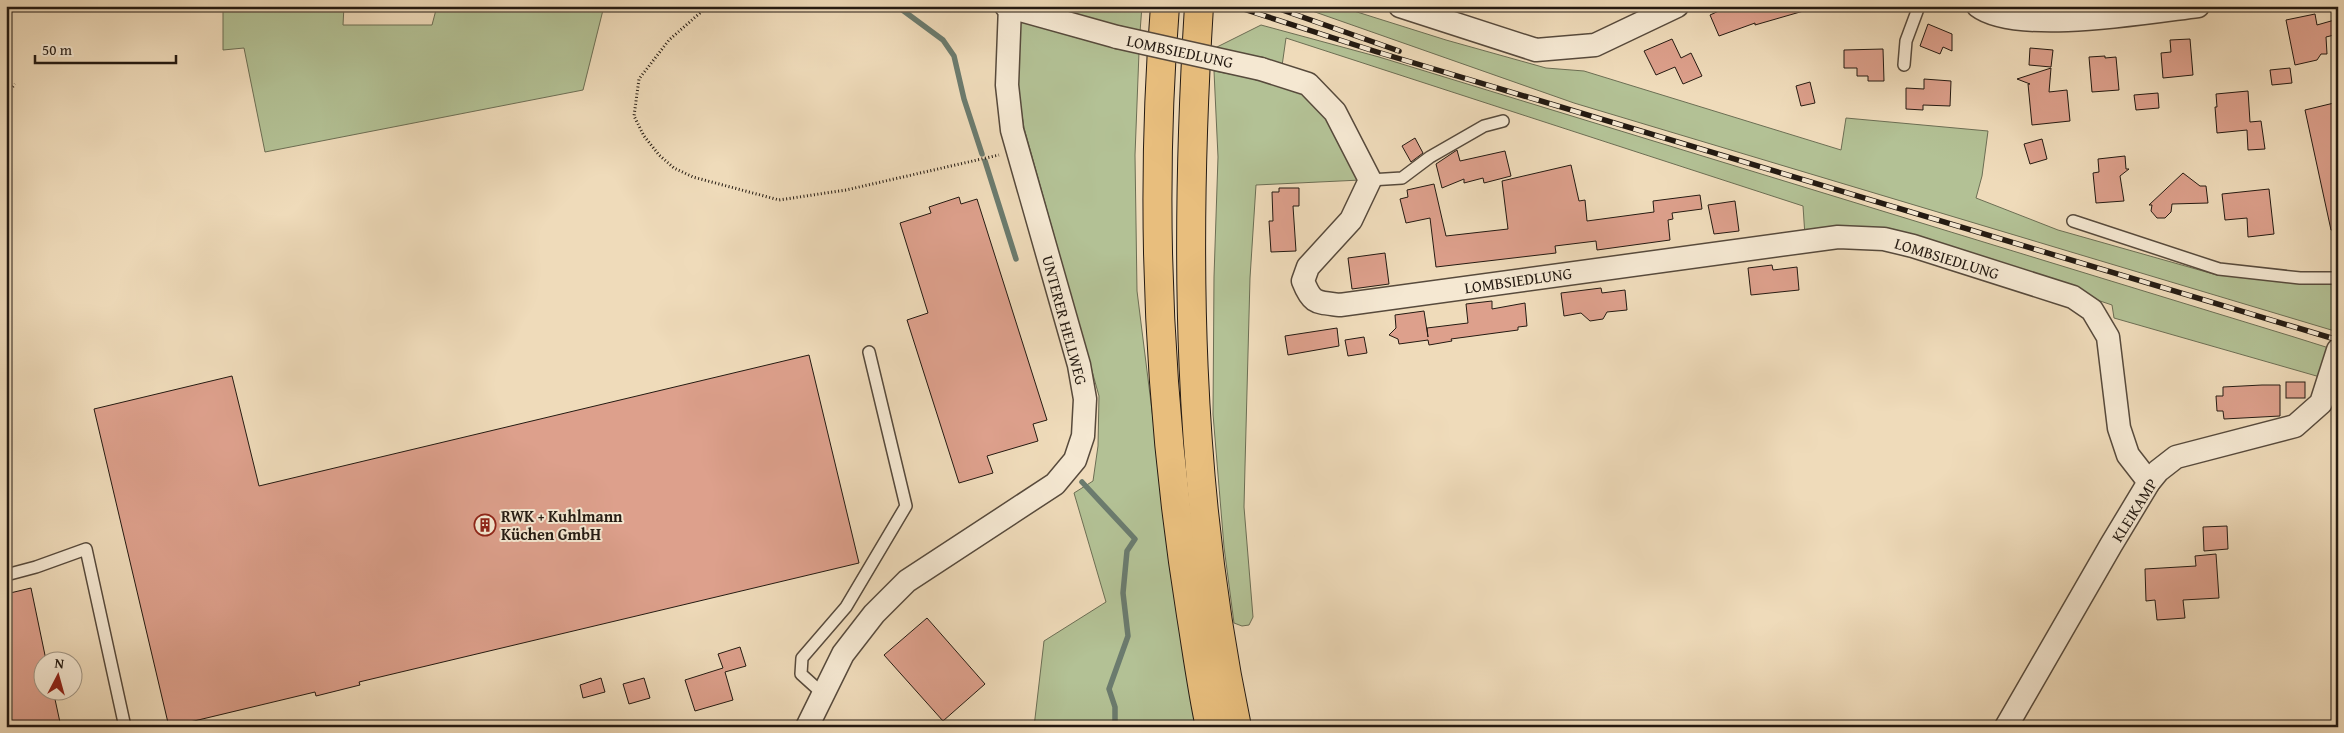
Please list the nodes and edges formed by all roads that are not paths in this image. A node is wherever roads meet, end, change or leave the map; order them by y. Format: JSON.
{"nodes":[{"id":1,"x":1165,"y":6,"type":"edge"},
{"id":2,"x":1199,"y":6,"type":"edge"},
{"id":3,"x":1400,"y":6,"type":"edge"},
{"id":4,"x":1677,"y":6,"type":"edge"},
{"id":5,"x":1919,"y":6,"type":"edge"},
{"id":6,"x":1978,"y":6,"type":"edge"},
{"id":7,"x":2198,"y":6,"type":"edge"},
{"id":8,"x":1009,"y":7,"type":"edge"},
{"id":9,"x":2076,"y":13,"type":"edge"},
{"id":10,"x":1639,"y":15,"type":"edge"},
{"id":11,"x":1904,"y":65,"type":"dead end"},
{"id":12,"x":1503,"y":121,"type":"dead end"},
{"id":13,"x":1370,"y":180,"type":"junction"},
{"id":14,"x":2073,"y":220,"type":"dead end"},
{"id":15,"x":2338,"y":278,"type":"edge"},
{"id":16,"x":2338,"y":350,"type":"edge"},
{"id":17,"x":869,"y":352,"type":"dead end"},
{"id":18,"x":2149,"y":482,"type":"junction"},
{"id":19,"x":6,"y":574,"type":"edge"},
{"id":20,"x":822,"y":693,"type":"junction"},
{"id":21,"x":125,"y":727,"type":"edge"},
{"id":22,"x":807,"y":727,"type":"edge"},
{"id":23,"x":1210,"y":727,"type":"edge"},
{"id":24,"x":1237,"y":727,"type":"edge"},
{"id":25,"x":2006,"y":727,"type":"edge"}],
"edges":[{"from":1,"to":23,"type":"highway"},
{"from":2,"to":24,"type":"highway"},
{"from":3,"to":10,"type":"street"},
{"from":4,"to":10,"type":"street"},
{"from":5,"to":11,"type":"lane"},
{"from":6,"to":9,"type":"street"},
{"from":7,"to":9,"type":"street"},
{"from":8,"to":13,"type":"street","name":"LOMBSIEDLUNG","bridge":true},
{"from":8,"to":20,"type":"street","name":"UNTERER HELLWEG"},
{"from":12,"to":13,"type":"lane"},
{"from":13,"to":18,"type":"street","name":"LOMBSIEDLUNG"},
{"from":14,"to":15,"type":"lane"},
{"from":16,"to":18,"type":"street","name":"KLEIKAMP"},
{"from":17,"to":20,"type":"lane"},
{"from":18,"to":25,"type":"street","name":"KLEIKAMP"},
{"from":19,"to":21,"type":"lane"},
{"from":20,"to":22,"type":"street","name":"UNTERER HELLWEG"}]}
